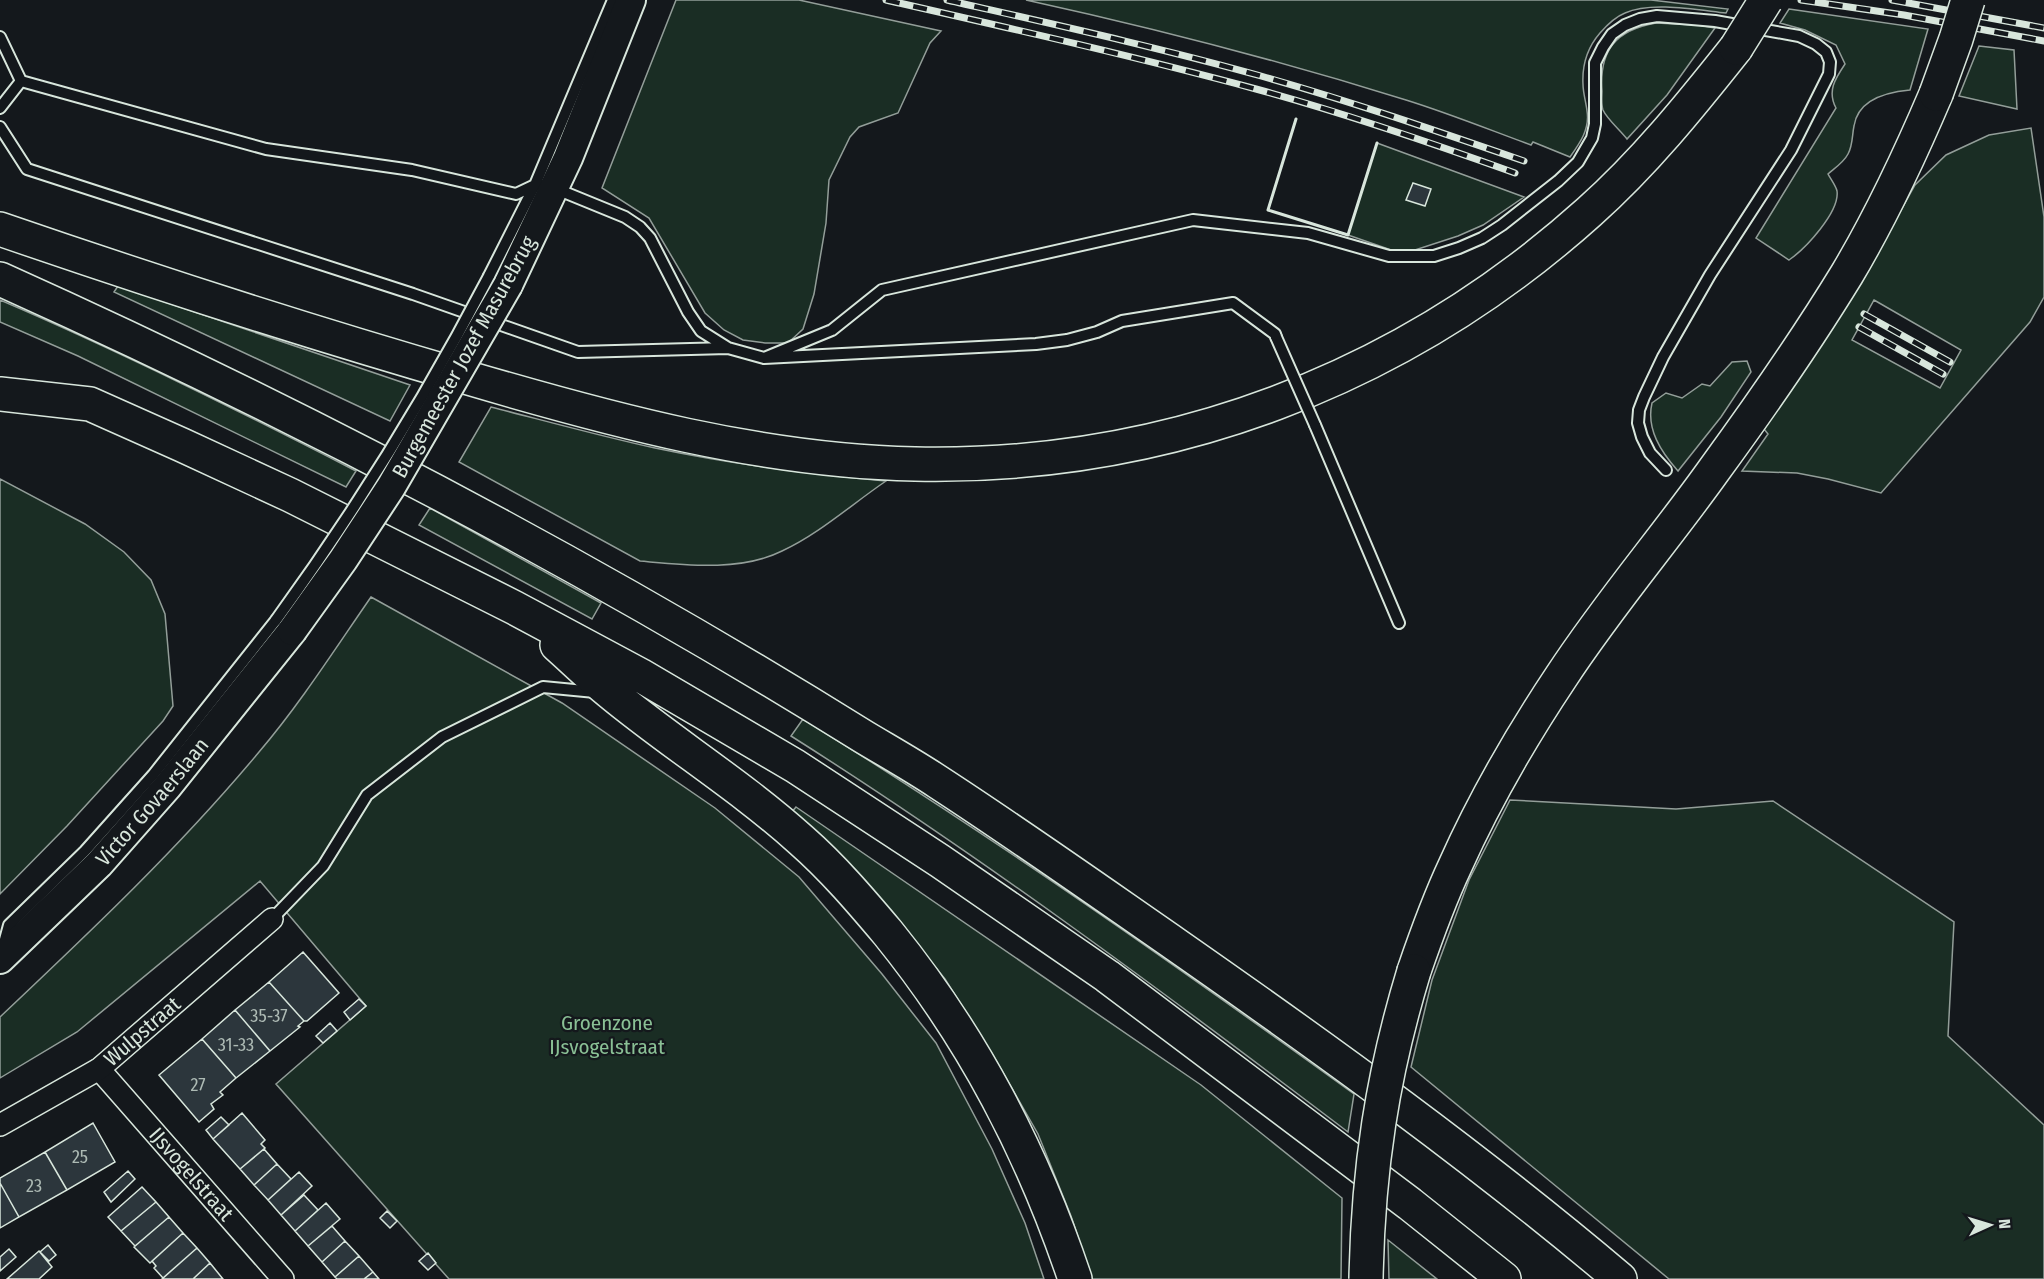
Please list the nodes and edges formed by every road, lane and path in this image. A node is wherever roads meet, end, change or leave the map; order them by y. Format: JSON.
{"nodes":[{"id":1,"x":613,"y":0,"type":"edge"},
{"id":2,"x":631,"y":0,"type":"edge"},
{"id":3,"x":1766,"y":0,"type":"edge"},
{"id":4,"x":1968,"y":0,"type":"edge"},
{"id":5,"x":0,"y":37,"type":"edge"},
{"id":6,"x":21,"y":81,"type":"junction"},
{"id":7,"x":0,"y":108,"type":"edge"},
{"id":8,"x":0,"y":127,"type":"edge"},
{"id":9,"x":544,"y":187,"type":"junction"},
{"id":10,"x":0,"y":229,"type":"edge"},
{"id":11,"x":0,"y":279,"type":"edge"},
{"id":12,"x":499,"y":281,"type":"junction"},
{"id":13,"x":728,"y":348,"type":"junction"},
{"id":14,"x":764,"y":358,"type":"junction"},
{"id":15,"x":0,"y":394,"type":"edge"},
{"id":16,"x":1666,"y":470,"type":"dead end"},
{"id":17,"x":515,"y":608,"type":"junction"},
{"id":18,"x":1399,"y":623,"type":"dead end"},
{"id":19,"x":292,"y":631,"type":"joint"},
{"id":20,"x":612,"y":694,"type":"junction"},
{"id":21,"x":272,"y":919,"type":"joint"},
{"id":22,"x":0,"y":959,"type":"edge"},
{"id":23,"x":99,"y":1069,"type":"junction"},
{"id":24,"x":0,"y":1125,"type":"edge"},
{"id":25,"x":283,"y":1279,"type":"edge"},
{"id":26,"x":1075,"y":1279,"type":"edge"},
{"id":27,"x":1366,"y":1279,"type":"edge"},
{"id":28,"x":1504,"y":1279,"type":"edge"},
{"id":29,"x":1620,"y":1279,"type":"edge"}],
"edges":[{"from":1,"to":9,"type":"lane"},
{"from":2,"to":9,"type":"street","name":"Burgemeester Jozef Masurebrug"},
{"from":3,"to":10,"type":"highway","bridge":true},
{"from":4,"to":27,"type":"highway","bridge":true},
{"from":5,"to":6,"type":"lane"},
{"from":6,"to":7,"type":"lane"},
{"from":6,"to":9,"type":"lane"},
{"from":8,"to":13,"type":"lane"},
{"from":9,"to":12,"type":"street","name":"Burgemeester Jozef Masurebrug"},
{"from":9,"to":13,"type":"lane"},
{"from":11,"to":29,"type":"highway"},
{"from":12,"to":19,"type":"street","name":"Burgemeester Jozef Masurebrug","bridge":true},
{"from":12,"to":22,"type":"lane","bridge":true},
{"from":13,"to":14,"type":"lane"},
{"from":14,"to":16,"type":"lane"},
{"from":14,"to":18,"type":"lane","bridge":true},
{"from":15,"to":17,"type":"highway"},
{"from":17,"to":20,"type":"highway"},
{"from":17,"to":28,"type":"highway"},
{"from":19,"to":22,"type":"street","name":"Victor Govaerslaan"},
{"from":20,"to":21,"type":"lane"},
{"from":20,"to":26,"type":"highway"},
{"from":21,"to":23,"type":"street","name":"Wulpstraat"},
{"from":23,"to":24,"type":"street","name":"Wulpstraat"},
{"from":23,"to":25,"type":"street","name":"IJsvogelstraat"}]}
